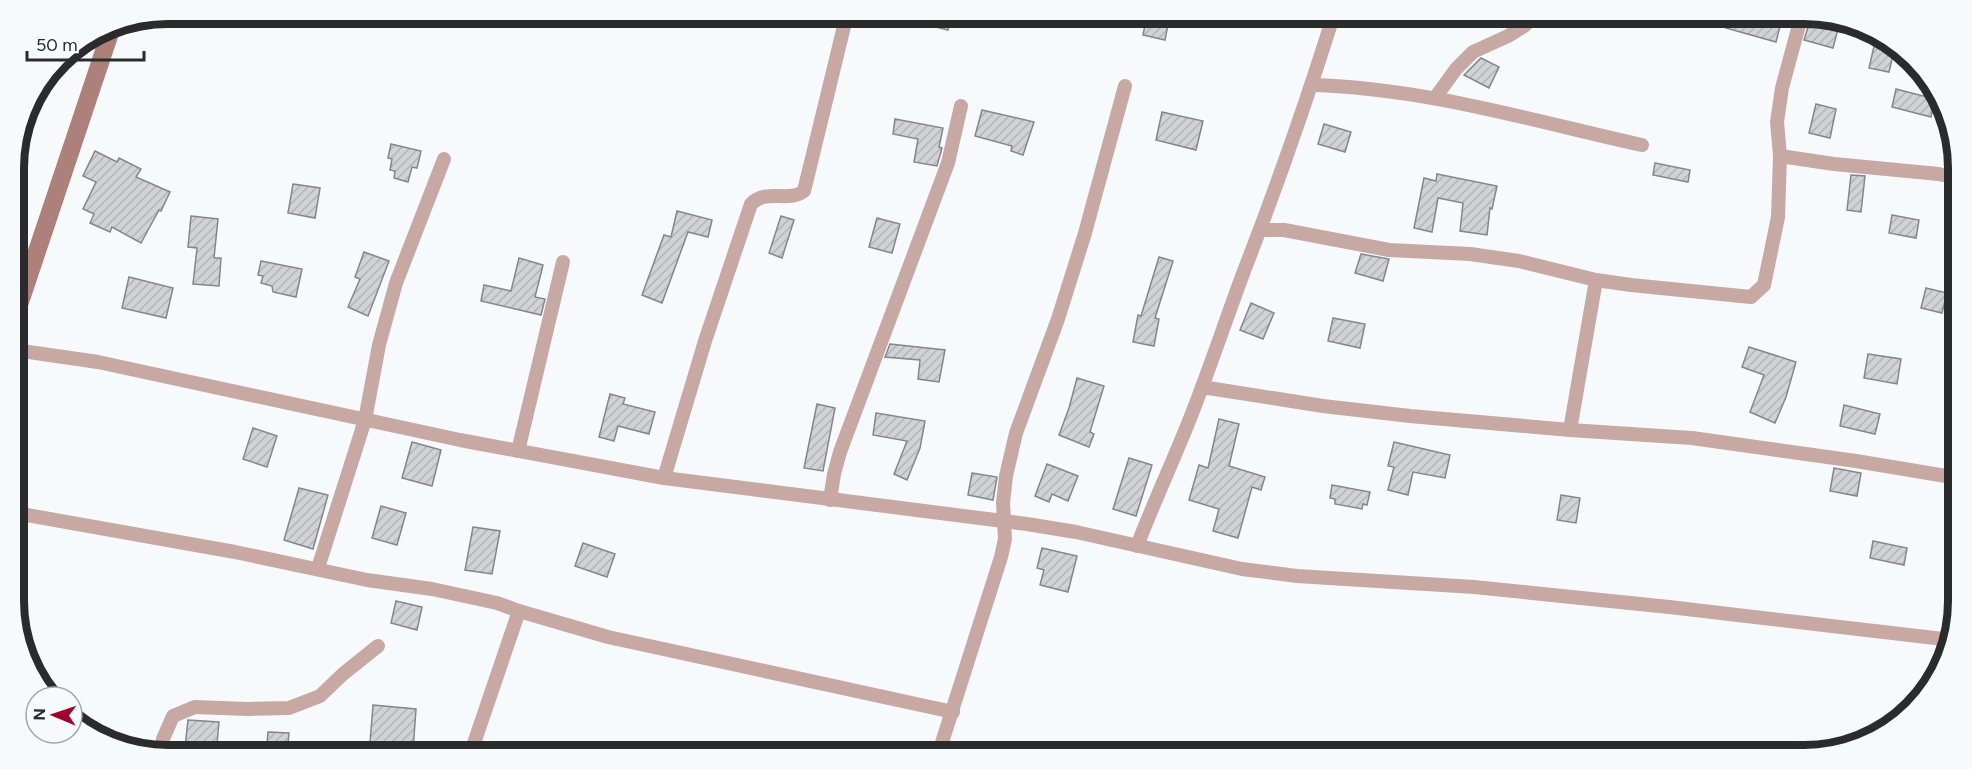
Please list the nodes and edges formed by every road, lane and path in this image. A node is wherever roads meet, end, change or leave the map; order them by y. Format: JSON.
{"nodes":[{"id":1,"x":845,"y":24,"type":"edge"},
{"id":2,"x":1331,"y":24,"type":"edge"},
{"id":3,"x":1526,"y":24,"type":"edge"},
{"id":4,"x":1799,"y":24,"type":"edge"},
{"id":5,"x":108,"y":37,"type":"edge"},
{"id":6,"x":1312,"y":85,"type":"junction"},
{"id":7,"x":1125,"y":86,"type":"dead end"},
{"id":8,"x":1435,"y":98,"type":"junction"},
{"id":9,"x":961,"y":106,"type":"dead end"},
{"id":10,"x":1642,"y":145,"type":"dead end"},
{"id":11,"x":1780,"y":156,"type":"junction"},
{"id":12,"x":444,"y":159,"type":"dead end"},
{"id":13,"x":1948,"y":176,"type":"edge"},
{"id":14,"x":1261,"y":230,"type":"junction"},
{"id":15,"x":563,"y":262,"type":"dead end"},
{"id":16,"x":24,"y":267,"type":"edge"},
{"id":17,"x":1596,"y":280,"type":"junction"},
{"id":18,"x":24,"y":351,"type":"edge"},
{"id":19,"x":1202,"y":387,"type":"junction"},
{"id":20,"x":365,"y":420,"type":"junction"},
{"id":21,"x":1570,"y":430,"type":"junction"},
{"id":22,"x":518,"y":451,"type":"junction"},
{"id":23,"x":1948,"y":476,"type":"edge"},
{"id":24,"x":664,"y":478,"type":"junction"},
{"id":25,"x":830,"y":500,"type":"junction"},
{"id":26,"x":24,"y":514,"type":"edge"},
{"id":27,"x":1004,"y":521,"type":"junction"},
{"id":28,"x":1137,"y":546,"type":"junction"},
{"id":29,"x":318,"y":568,"type":"junction"},
{"id":30,"x":519,"y":612,"type":"junction"},
{"id":31,"x":1942,"y":639,"type":"edge"},
{"id":32,"x":378,"y":646,"type":"dead end"},
{"id":33,"x":953,"y":711,"type":"junction"},
{"id":34,"x":162,"y":745,"type":"edge"},
{"id":35,"x":473,"y":745,"type":"edge"},
{"id":36,"x":941,"y":745,"type":"edge"}],
"edges":[{"from":1,"to":24,"type":"street"},
{"from":2,"to":6,"type":"street"},
{"from":3,"to":8,"type":"street"},
{"from":4,"to":11,"type":"street"},
{"from":5,"to":16,"type":"main road"},
{"from":6,"to":8,"type":"street"},
{"from":6,"to":14,"type":"street"},
{"from":7,"to":27,"type":"street"},
{"from":8,"to":10,"type":"street"},
{"from":9,"to":25,"type":"street"},
{"from":11,"to":13,"type":"street"},
{"from":11,"to":17,"type":"street"},
{"from":12,"to":20,"type":"street"},
{"from":14,"to":17,"type":"street"},
{"from":14,"to":19,"type":"street"},
{"from":15,"to":22,"type":"street"},
{"from":17,"to":21,"type":"street"},
{"from":18,"to":20,"type":"street"},
{"from":19,"to":21,"type":"street"},
{"from":19,"to":28,"type":"street"},
{"from":20,"to":22,"type":"street"},
{"from":20,"to":29,"type":"street"},
{"from":21,"to":23,"type":"street"},
{"from":22,"to":24,"type":"street"},
{"from":24,"to":25,"type":"street"},
{"from":25,"to":27,"type":"street"},
{"from":26,"to":29,"type":"street"},
{"from":27,"to":28,"type":"street"},
{"from":27,"to":33,"type":"street"},
{"from":28,"to":31,"type":"street"},
{"from":29,"to":30,"type":"street"},
{"from":30,"to":33,"type":"street"},
{"from":30,"to":35,"type":"street"},
{"from":32,"to":34,"type":"street"},
{"from":33,"to":36,"type":"street"}]}
